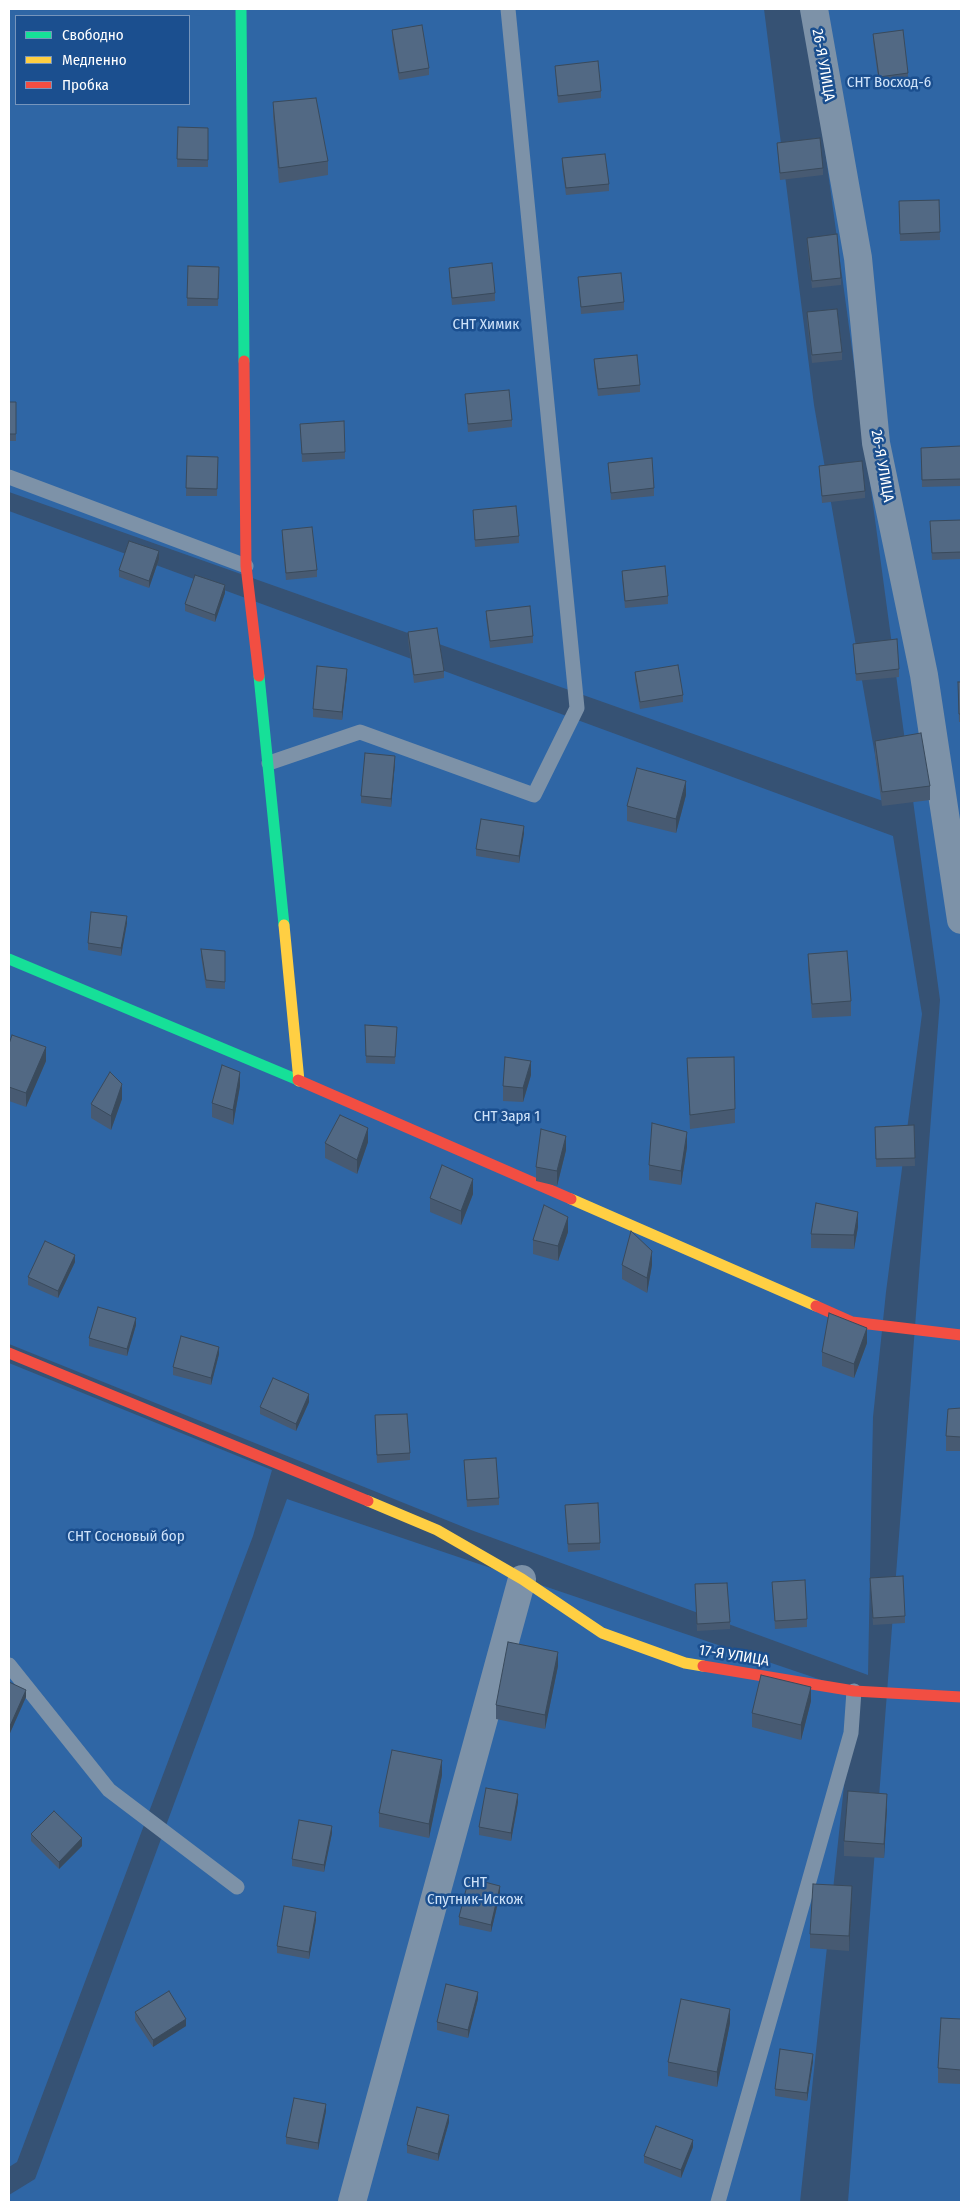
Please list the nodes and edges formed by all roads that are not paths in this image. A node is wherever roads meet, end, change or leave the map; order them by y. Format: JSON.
{"nodes":[{"id":1,"x":241,"y":9,"type":"edge"},
{"id":2,"x":508,"y":9,"type":"edge"},
{"id":3,"x":814,"y":9,"type":"edge"},
{"id":4,"x":9,"y":477,"type":"edge"},
{"id":5,"x":246,"y":566,"type":"junction"},
{"id":6,"x":269,"y":763,"type":"junction"},
{"id":7,"x":961,"y":920,"type":"edge"},
{"id":8,"x":9,"y":959,"type":"edge"},
{"id":9,"x":299,"y":1081,"type":"junction"},
{"id":10,"x":961,"y":1336,"type":"edge"},
{"id":11,"x":9,"y":1353,"type":"edge"},
{"id":12,"x":522,"y":1579,"type":"junction"},
{"id":13,"x":9,"y":1665,"type":"edge"},
{"id":14,"x":854,"y":1690,"type":"junction"},
{"id":15,"x":961,"y":1698,"type":"edge"},
{"id":16,"x":237,"y":1886,"type":"dead end"},
{"id":17,"x":352,"y":2202,"type":"edge"},
{"id":18,"x":718,"y":2202,"type":"edge"}],
"edges":[{"from":1,"to":5,"type":"street"},
{"from":2,"to":6,"type":"lane"},
{"from":3,"to":7,"type":"street","name":"26-Я УЛИЦА"},
{"from":4,"to":5,"type":"lane"},
{"from":5,"to":6,"type":"street"},
{"from":6,"to":9,"type":"street"},
{"from":8,"to":9,"type":"street"},
{"from":9,"to":10,"type":"street"},
{"from":11,"to":12,"type":"street","name":"17-Я УЛИЦА"},
{"from":12,"to":14,"type":"street","name":"17-Я УЛИЦА"},
{"from":12,"to":17,"type":"street"},
{"from":13,"to":16,"type":"lane"},
{"from":14,"to":15,"type":"street","name":"17-Я УЛИЦА"},
{"from":14,"to":18,"type":"lane"}]}
